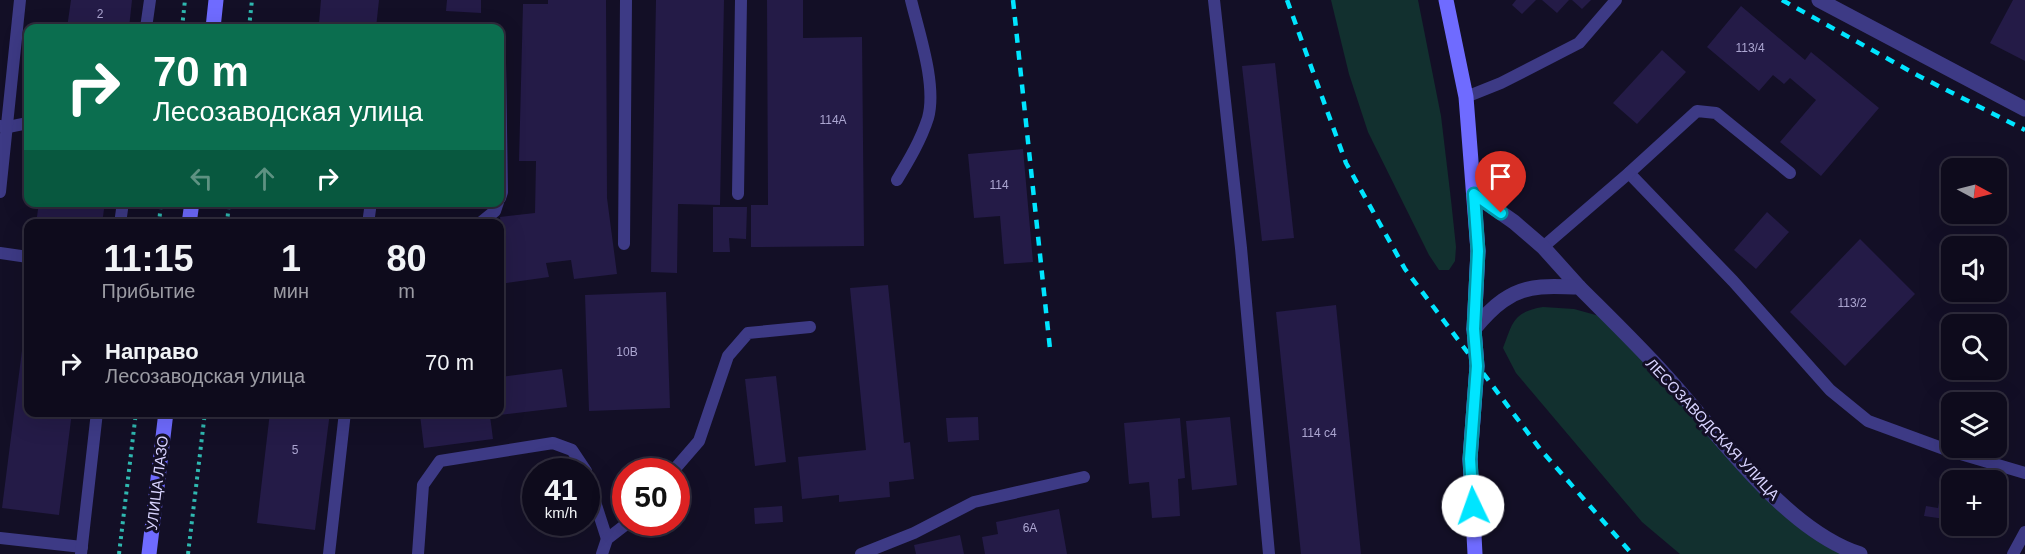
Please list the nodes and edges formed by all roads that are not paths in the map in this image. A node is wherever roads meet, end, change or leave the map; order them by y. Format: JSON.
{"nodes":[{"id":1,"x":20,"y":0,"type":"edge"},
{"id":2,"x":150,"y":0,"type":"edge"},
{"id":3,"x":216,"y":0,"type":"edge"},
{"id":4,"x":626,"y":0,"type":"edge"},
{"id":5,"x":741,"y":0,"type":"edge"},
{"id":6,"x":912,"y":0,"type":"edge"},
{"id":7,"x":1214,"y":0,"type":"edge"},
{"id":8,"x":1446,"y":0,"type":"edge"},
{"id":9,"x":1616,"y":0,"type":"edge"},
{"id":10,"x":1819,"y":0,"type":"edge"},
{"id":11,"x":147,"y":24,"type":"edge"},
{"id":12,"x":213,"y":24,"type":"edge"},
{"id":13,"x":1466,"y":97,"type":"junction"},
{"id":14,"x":2025,"y":110,"type":"edge"},
{"id":15,"x":24,"y":124,"type":"edge"},
{"id":16,"x":4,"y":127,"type":"edge"},
{"id":17,"x":1629,"y":173,"type":"junction"},
{"id":18,"x":1790,"y":173,"type":"dead end"},
{"id":19,"x":897,"y":180,"type":"dead end"},
{"id":20,"x":0,"y":192,"type":"edge"},
{"id":21,"x":738,"y":194,"type":"dead end"},
{"id":22,"x":1474,"y":194,"type":"junction"},
{"id":23,"x":496,"y":207,"type":"edge"},
{"id":24,"x":486,"y":219,"type":"edge"},
{"id":25,"x":624,"y":244,"type":"dead end"},
{"id":26,"x":1543,"y":247,"type":"junction"},
{"id":27,"x":0,"y":253,"type":"edge"},
{"id":28,"x":24,"y":256,"type":"edge"},
{"id":29,"x":1579,"y":287,"type":"junction"},
{"id":30,"x":810,"y":327,"type":"dead end"},
{"id":31,"x":1474,"y":329,"type":"junction"},
{"id":32,"x":96,"y":417,"type":"edge"},
{"id":33,"x":165,"y":417,"type":"edge"},
{"id":34,"x":344,"y":417,"type":"edge"},
{"id":35,"x":577,"y":458,"type":"edge"},
{"id":36,"x":684,"y":458,"type":"edge"},
{"id":37,"x":2025,"y":473,"type":"edge"},
{"id":38,"x":1084,"y":477,"type":"dead end"},
{"id":39,"x":600,"y":516,"type":"edge"},
{"id":40,"x":2025,"y":532,"type":"edge"},
{"id":41,"x":612,"y":534,"type":"edge"},
{"id":42,"x":0,"y":538,"type":"edge"},
{"id":43,"x":607,"y":538,"type":"junction"},
{"id":44,"x":82,"y":551,"type":"edge"},
{"id":45,"x":149,"y":554,"type":"edge"},
{"id":46,"x":329,"y":554,"type":"edge"},
{"id":47,"x":418,"y":554,"type":"edge"},
{"id":48,"x":602,"y":554,"type":"edge"},
{"id":49,"x":861,"y":554,"type":"edge"},
{"id":50,"x":1269,"y":554,"type":"edge"},
{"id":51,"x":1475,"y":554,"type":"edge"},
{"id":52,"x":1860,"y":554,"type":"edge"},
{"id":53,"x":2013,"y":554,"type":"edge"}],
"edges":[{"from":1,"to":16,"type":"lane"},
{"from":2,"to":11,"type":"lane"},
{"from":3,"to":12,"type":"main road"},
{"from":4,"to":25,"type":"lane"},
{"from":5,"to":21,"type":"lane"},
{"from":6,"to":19,"type":"lane"},
{"from":7,"to":50,"type":"lane"},
{"from":8,"to":13,"type":"main road"},
{"from":9,"to":13,"type":"lane"},
{"from":10,"to":14,"type":"street"},
{"from":13,"to":22,"type":"main road"},
{"from":15,"to":16,"type":"lane"},
{"from":16,"to":20,"type":"lane"},
{"from":17,"to":18,"type":"lane"},
{"from":17,"to":26,"type":"lane"},
{"from":17,"to":37,"type":"lane"},
{"from":22,"to":26,"type":"street","name":"ЛЕСОЗАВОДСКАЯ УЛИЦА"},
{"from":22,"to":31,"type":"main road"},
{"from":23,"to":24,"type":"lane"},
{"from":26,"to":29,"type":"street","name":"ЛЕСОЗАВОДСКАЯ УЛИЦА"},
{"from":27,"to":28,"type":"lane"},
{"from":29,"to":31,"type":"street"},
{"from":29,"to":52,"type":"street","name":"ЛЕСОЗАВОДСКАЯ УЛИЦА"},
{"from":30,"to":36,"type":"lane"},
{"from":31,"to":51,"type":"main road"},
{"from":32,"to":44,"type":"lane"},
{"from":33,"to":45,"type":"main road","name":"УЛИЦА ЛАЗО"},
{"from":34,"to":46,"type":"lane"},
{"from":35,"to":47,"type":"lane"},
{"from":38,"to":49,"type":"lane"},
{"from":39,"to":43,"type":"lane"},
{"from":40,"to":53,"type":"lane"},
{"from":41,"to":43,"type":"lane"},
{"from":42,"to":44,"type":"lane"},
{"from":43,"to":48,"type":"lane"}]}
